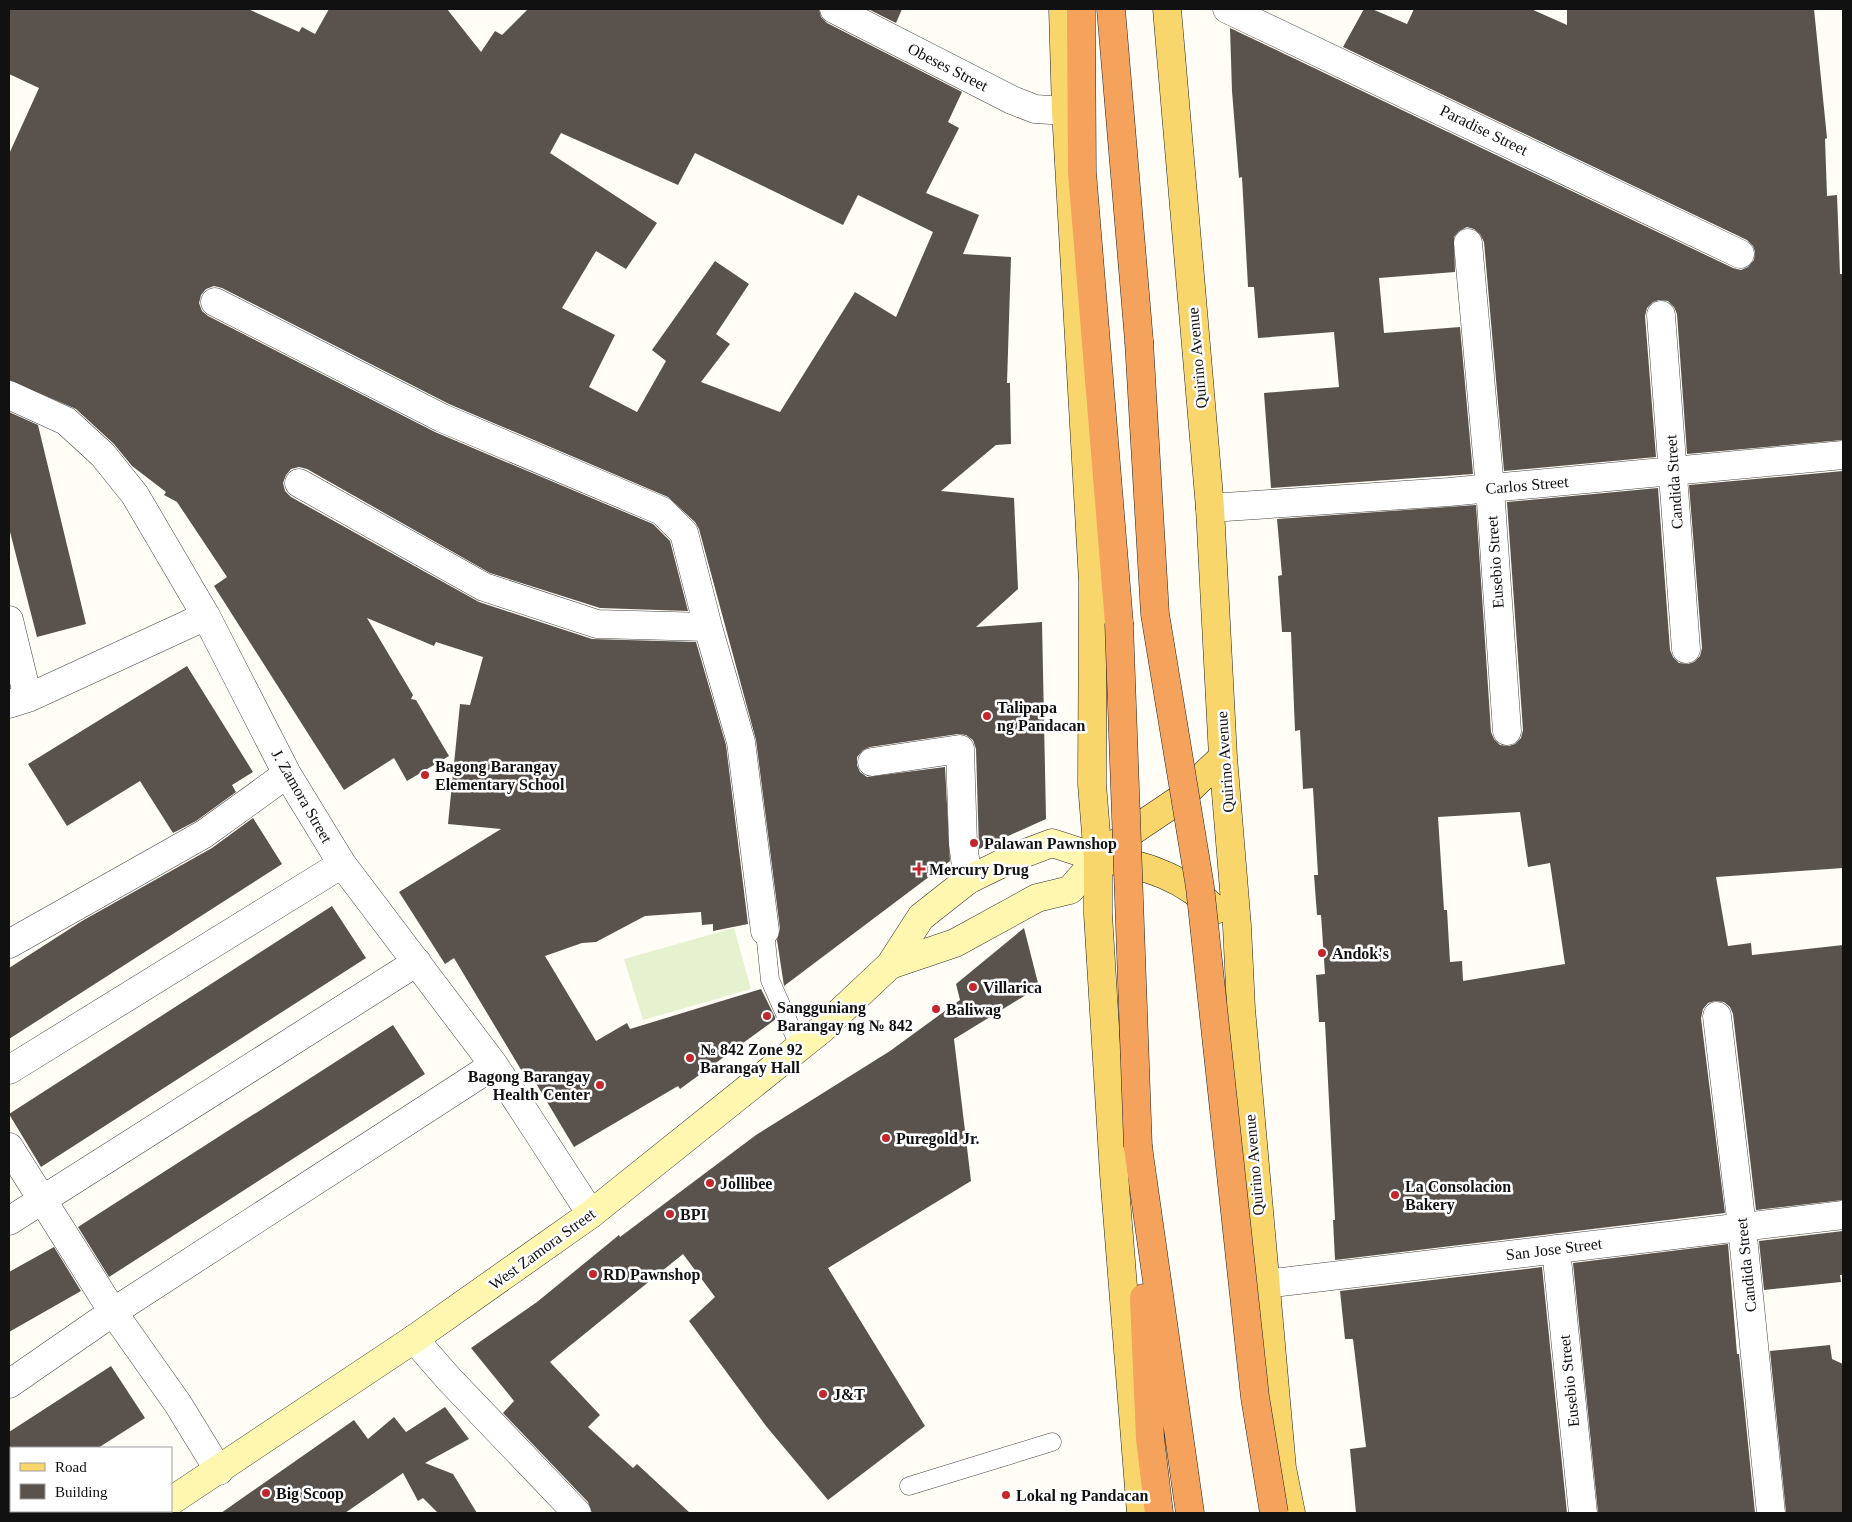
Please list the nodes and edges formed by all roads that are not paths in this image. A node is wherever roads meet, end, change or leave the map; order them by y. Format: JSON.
{"nodes":[{"id":1,"x":834,"y":9,"type":"edge"},
{"id":2,"x":1063,"y":9,"type":"edge"},
{"id":3,"x":1081,"y":9,"type":"edge"},
{"id":4,"x":1112,"y":9,"type":"edge"},
{"id":5,"x":1167,"y":9,"type":"edge"},
{"id":6,"x":1227,"y":9,"type":"edge"},
{"id":7,"x":1066,"y":111,"type":"junction"},
{"id":8,"x":1468,"y":243,"type":"dead end"},
{"id":9,"x":1740,"y":254,"type":"dead end"},
{"id":10,"x":215,"y":302,"type":"dead end"},
{"id":11,"x":1661,"y":315,"type":"dead end"},
{"id":12,"x":9,"y":396,"type":"edge"},
{"id":13,"x":1843,"y":455,"type":"edge"},
{"id":14,"x":1673,"y":471,"type":"junction"},
{"id":15,"x":299,"y":483,"type":"dead end"},
{"id":16,"x":1490,"y":488,"type":"junction"},
{"id":17,"x":1210,"y":508,"type":"junction"},
{"id":18,"x":206,"y":616,"type":"junction"},
{"id":19,"x":9,"y":620,"type":"edge"},
{"id":20,"x":708,"y":627,"type":"junction"},
{"id":21,"x":1686,"y":649,"type":"dead end"},
{"id":22,"x":18,"y":701,"type":"edge"},
{"id":23,"x":1508,"y":731,"type":"dead end"},
{"id":24,"x":1224,"y":757,"type":"junction"},
{"id":25,"x":872,"y":762,"type":"dead end"},
{"id":26,"x":287,"y":774,"type":"junction"},
{"id":27,"x":1098,"y":858,"type":"junction"},
{"id":28,"x":342,"y":864,"type":"junction"},
{"id":29,"x":968,"y":880,"type":"junction"},
{"id":30,"x":1237,"y":926,"type":"junction"},
{"id":31,"x":765,"y":931,"type":"joint"},
{"id":32,"x":9,"y":944,"type":"edge"},
{"id":33,"x":417,"y":962,"type":"junction"},
{"id":34,"x":890,"y":965,"type":"junction"},
{"id":35,"x":1717,"y":1016,"type":"dead end"},
{"id":36,"x":800,"y":1048,"type":"junction"},
{"id":37,"x":494,"y":1065,"type":"junction"},
{"id":38,"x":9,"y":1070,"type":"edge"},
{"id":39,"x":1138,"y":1146,"type":"junction"},
{"id":40,"x":9,"y":1147,"type":"edge"},
{"id":41,"x":42,"y":1200,"type":"junction"},
{"id":42,"x":591,"y":1214,"type":"junction"},
{"id":43,"x":1843,"y":1215,"type":"edge"},
{"id":44,"x":9,"y":1221,"type":"edge"},
{"id":45,"x":1742,"y":1227,"type":"junction"},
{"id":46,"x":1556,"y":1249,"type":"junction"},
{"id":47,"x":1265,"y":1284,"type":"junction"},
{"id":48,"x":112,"y":1312,"type":"junction"},
{"id":49,"x":414,"y":1339,"type":"junction"},
{"id":50,"x":9,"y":1384,"type":"edge"},
{"id":51,"x":1052,"y":1442,"type":"dead end"},
{"id":52,"x":219,"y":1471,"type":"junction"},
{"id":53,"x":909,"y":1486,"type":"dead end"},
{"id":54,"x":172,"y":1500,"type":"edge"},
{"id":55,"x":577,"y":1513,"type":"edge"},
{"id":56,"x":1141,"y":1513,"type":"edge"},
{"id":57,"x":1160,"y":1513,"type":"edge"},
{"id":58,"x":1190,"y":1513,"type":"edge"},
{"id":59,"x":1274,"y":1513,"type":"edge"},
{"id":60,"x":1291,"y":1513,"type":"edge"},
{"id":61,"x":1583,"y":1513,"type":"edge"},
{"id":62,"x":1771,"y":1513,"type":"edge"}],
"edges":[{"from":1,"to":7,"type":"street","name":"Obeses Street"},
{"from":2,"to":7,"type":"main road"},
{"from":3,"to":39,"type":"highway","bridge":true},
{"from":4,"to":59,"type":"highway","bridge":true},
{"from":5,"to":17,"type":"main road","name":"Quirino Avenue"},
{"from":6,"to":9,"type":"street","name":"Paradise Street"},
{"from":7,"to":27,"type":"main road"},
{"from":8,"to":16,"type":"street","name":"Eusebio Street"},
{"from":10,"to":20,"type":"street"},
{"from":11,"to":14,"type":"street","name":"Candida Street"},
{"from":12,"to":18,"type":"street","name":"J. Zamora Street"},
{"from":13,"to":14,"type":"street","name":"Carlos Street"},
{"from":14,"to":16,"type":"street","name":"Carlos Street"},
{"from":14,"to":21,"type":"street","name":"Candida Street"},
{"from":15,"to":20,"type":"street"},
{"from":16,"to":17,"type":"street","name":"Carlos Street"},
{"from":16,"to":23,"type":"street","name":"Eusebio Street"},
{"from":17,"to":24,"type":"main road","name":"Quirino Avenue"},
{"from":18,"to":22,"type":"street"},
{"from":18,"to":26,"type":"street","name":"J. Zamora Street"},
{"from":19,"to":22,"type":"street"},
{"from":20,"to":31,"type":"street"},
{"from":24,"to":27,"type":"main road"},
{"from":24,"to":30,"type":"main road","name":"Quirino Avenue"},
{"from":25,"to":29,"type":"street"},
{"from":26,"to":28,"type":"street","name":"J. Zamora Street"},
{"from":26,"to":32,"type":"street"},
{"from":27,"to":29,"type":"street","name":"West Zamora Street"},
{"from":27,"to":30,"type":"main road"},
{"from":27,"to":34,"type":"street","name":"West Zamora Street"},
{"from":27,"to":56,"type":"main road"},
{"from":28,"to":33,"type":"street","name":"J. Zamora Street"},
{"from":28,"to":38,"type":"street"},
{"from":29,"to":34,"type":"street","name":"West Zamora Street"},
{"from":30,"to":47,"type":"main road","name":"Quirino Avenue"},
{"from":31,"to":36,"type":"lane"},
{"from":33,"to":37,"type":"street","name":"J. Zamora Street"},
{"from":33,"to":41,"type":"street"},
{"from":34,"to":36,"type":"street","name":"West Zamora Street"},
{"from":35,"to":45,"type":"street","name":"Candida Street"},
{"from":36,"to":42,"type":"street","name":"West Zamora Street"},
{"from":37,"to":42,"type":"street","name":"J. Zamora Street"},
{"from":37,"to":48,"type":"street"},
{"from":39,"to":57,"type":"highway"},
{"from":39,"to":58,"type":"highway"},
{"from":40,"to":41,"type":"street"},
{"from":41,"to":44,"type":"street"},
{"from":41,"to":48,"type":"street"},
{"from":42,"to":49,"type":"street","name":"West Zamora Street"},
{"from":43,"to":45,"type":"street","name":"San Jose Street"},
{"from":45,"to":46,"type":"street","name":"San Jose Street"},
{"from":45,"to":62,"type":"street","name":"Candida Street"},
{"from":46,"to":47,"type":"street","name":"San Jose Street"},
{"from":46,"to":61,"type":"street","name":"Eusebio Street"},
{"from":47,"to":60,"type":"main road","name":"Quirino Avenue"},
{"from":48,"to":50,"type":"street"},
{"from":48,"to":52,"type":"street"},
{"from":49,"to":52,"type":"street","name":"West Zamora Street"},
{"from":49,"to":55,"type":"street"},
{"from":51,"to":53,"type":"lane"},
{"from":52,"to":54,"type":"street","name":"West Zamora Street"}]}
